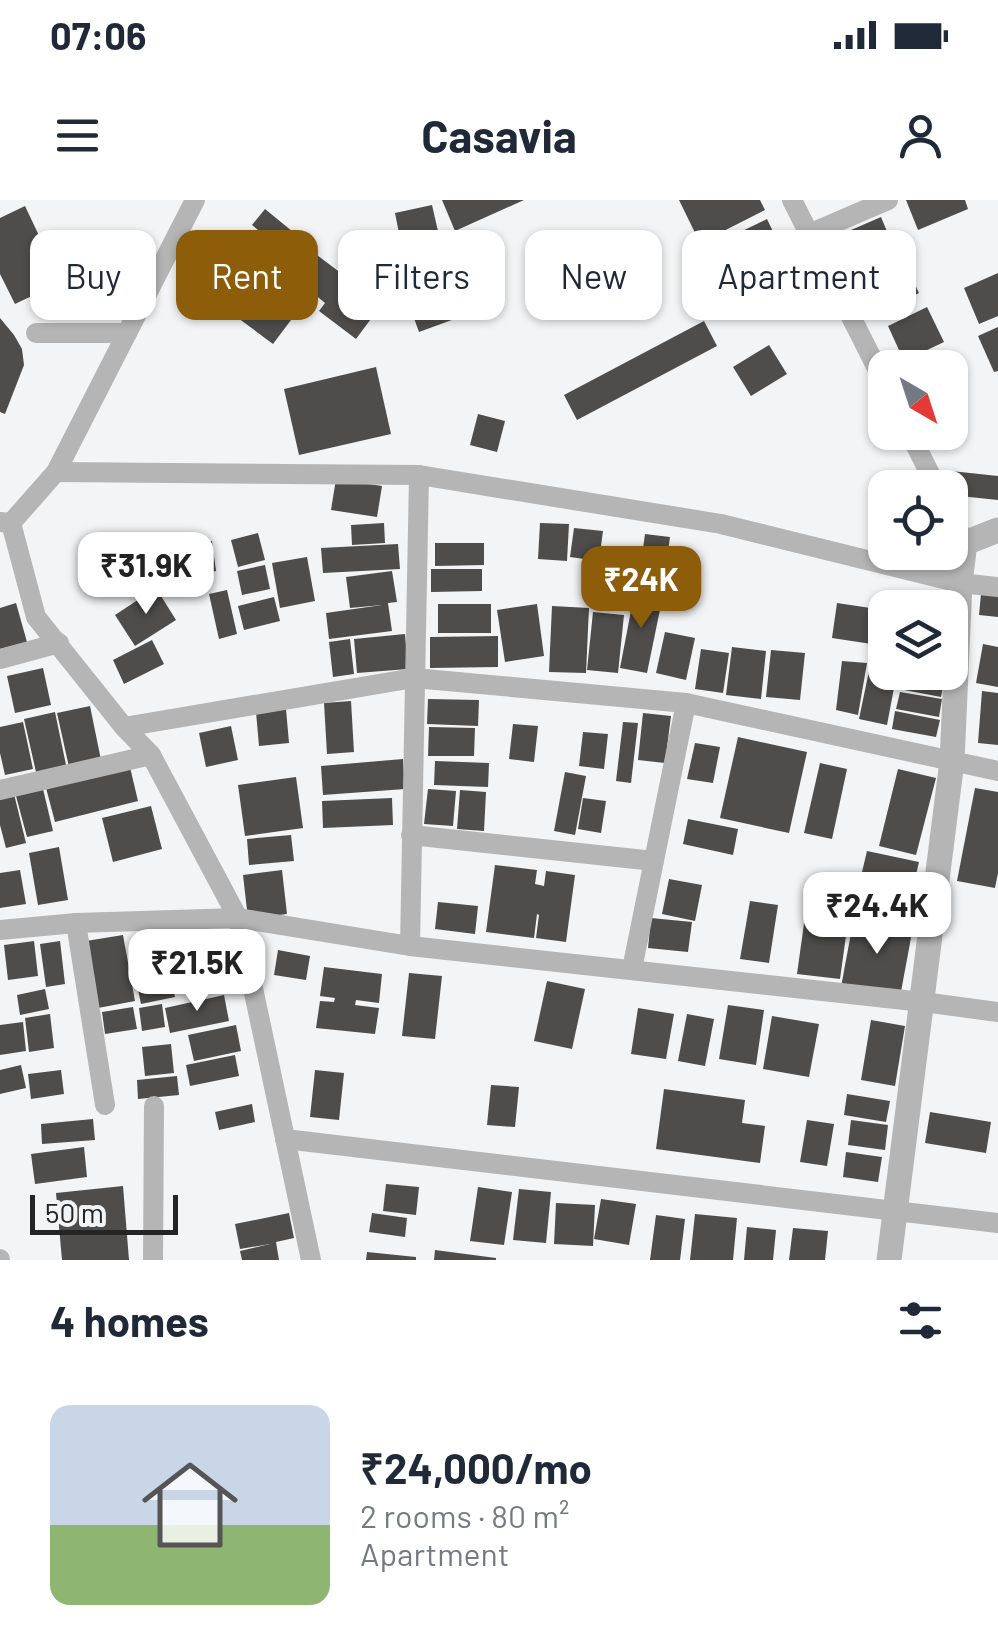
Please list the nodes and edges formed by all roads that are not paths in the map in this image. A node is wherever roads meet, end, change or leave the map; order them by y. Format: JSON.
{"nodes":[{"id":1,"x":196,"y":200,"type":"edge"},
{"id":2,"x":792,"y":200,"type":"edge"},
{"id":3,"x":888,"y":200,"type":"edge"},
{"id":4,"x":808,"y":230,"type":"edge"},
{"id":5,"x":819,"y":230,"type":"edge"},
{"id":6,"x":853,"y":320,"type":"edge"},
{"id":7,"x":36,"y":333,"type":"dead end"},
{"id":8,"x":127,"y":333,"type":"junction"},
{"id":9,"x":868,"y":350,"type":"edge"},
{"id":10,"x":56,"y":472,"type":"junction"},
{"id":11,"x":418,"y":475,"type":"junction"},
{"id":12,"x":5,"y":522,"type":"edge"},
{"id":13,"x":998,"y":530,"type":"edge"},
{"id":14,"x":968,"y":541,"type":"edge"},
{"id":15,"x":962,"y":570,"type":"edge"},
{"id":16,"x":960,"y":583,"type":"junction"},
{"id":17,"x":998,"y":587,"type":"edge"},
{"id":18,"x":59,"y":643,"type":"junction"},
{"id":19,"x":0,"y":659,"type":"edge"},
{"id":20,"x":414,"y":678,"type":"junction"},
{"id":21,"x":686,"y":703,"type":"junction"},
{"id":22,"x":124,"y":726,"type":"junction"},
{"id":23,"x":151,"y":754,"type":"junction"},
{"id":24,"x":952,"y":761,"type":"junction"},
{"id":25,"x":998,"y":771,"type":"edge"},
{"id":26,"x":0,"y":790,"type":"edge"},
{"id":27,"x":411,"y":835,"type":"junction"},
{"id":28,"x":654,"y":861,"type":"junction"},
{"id":29,"x":238,"y":918,"type":"junction"},
{"id":30,"x":76,"y":923,"type":"junction"},
{"id":31,"x":0,"y":930,"type":"edge"},
{"id":32,"x":410,"y":946,"type":"junction"},
{"id":33,"x":632,"y":970,"type":"junction"},
{"id":34,"x":923,"y":1002,"type":"junction"},
{"id":35,"x":998,"y":1012,"type":"edge"},
{"id":36,"x":105,"y":1105,"type":"dead end"},
{"id":37,"x":154,"y":1106,"type":"dead end"},
{"id":38,"x":285,"y":1138,"type":"junction"},
{"id":39,"x":897,"y":1210,"type":"junction"},
{"id":40,"x":998,"y":1223,"type":"edge"},
{"id":41,"x":153,"y":1260,"type":"edge"},
{"id":42,"x":312,"y":1260,"type":"edge"},
{"id":43,"x":889,"y":1260,"type":"edge"}],
"edges":[{"from":1,"to":8,"type":"street"},
{"from":2,"to":4,"type":"street"},
{"from":3,"to":5,"type":"street"},
{"from":6,"to":9,"type":"street"},
{"from":7,"to":8,"type":"street"},
{"from":8,"to":10,"type":"street"},
{"from":10,"to":11,"type":"street"},
{"from":10,"to":12,"type":"street"},
{"from":11,"to":16,"type":"street"},
{"from":11,"to":20,"type":"street"},
{"from":12,"to":18,"type":"street"},
{"from":13,"to":14,"type":"street"},
{"from":15,"to":16,"type":"street"},
{"from":16,"to":17,"type":"street"},
{"from":16,"to":24,"type":"street"},
{"from":18,"to":19,"type":"street"},
{"from":18,"to":22,"type":"street"},
{"from":20,"to":21,"type":"street"},
{"from":20,"to":22,"type":"street"},
{"from":20,"to":27,"type":"street"},
{"from":21,"to":24,"type":"street"},
{"from":21,"to":28,"type":"street"},
{"from":22,"to":23,"type":"street"},
{"from":23,"to":26,"type":"street"},
{"from":23,"to":29,"type":"street"},
{"from":24,"to":25,"type":"street"},
{"from":24,"to":34,"type":"street"},
{"from":27,"to":28,"type":"street"},
{"from":27,"to":32,"type":"street"},
{"from":28,"to":33,"type":"street"},
{"from":29,"to":30,"type":"street"},
{"from":29,"to":32,"type":"street"},
{"from":29,"to":38,"type":"street"},
{"from":30,"to":31,"type":"street"},
{"from":30,"to":36,"type":"street"},
{"from":32,"to":33,"type":"street"},
{"from":33,"to":34,"type":"street"},
{"from":34,"to":35,"type":"street"},
{"from":34,"to":39,"type":"street"},
{"from":37,"to":41,"type":"street"},
{"from":38,"to":39,"type":"street"},
{"from":38,"to":42,"type":"street"},
{"from":39,"to":40,"type":"street"},
{"from":39,"to":43,"type":"street"}]}
